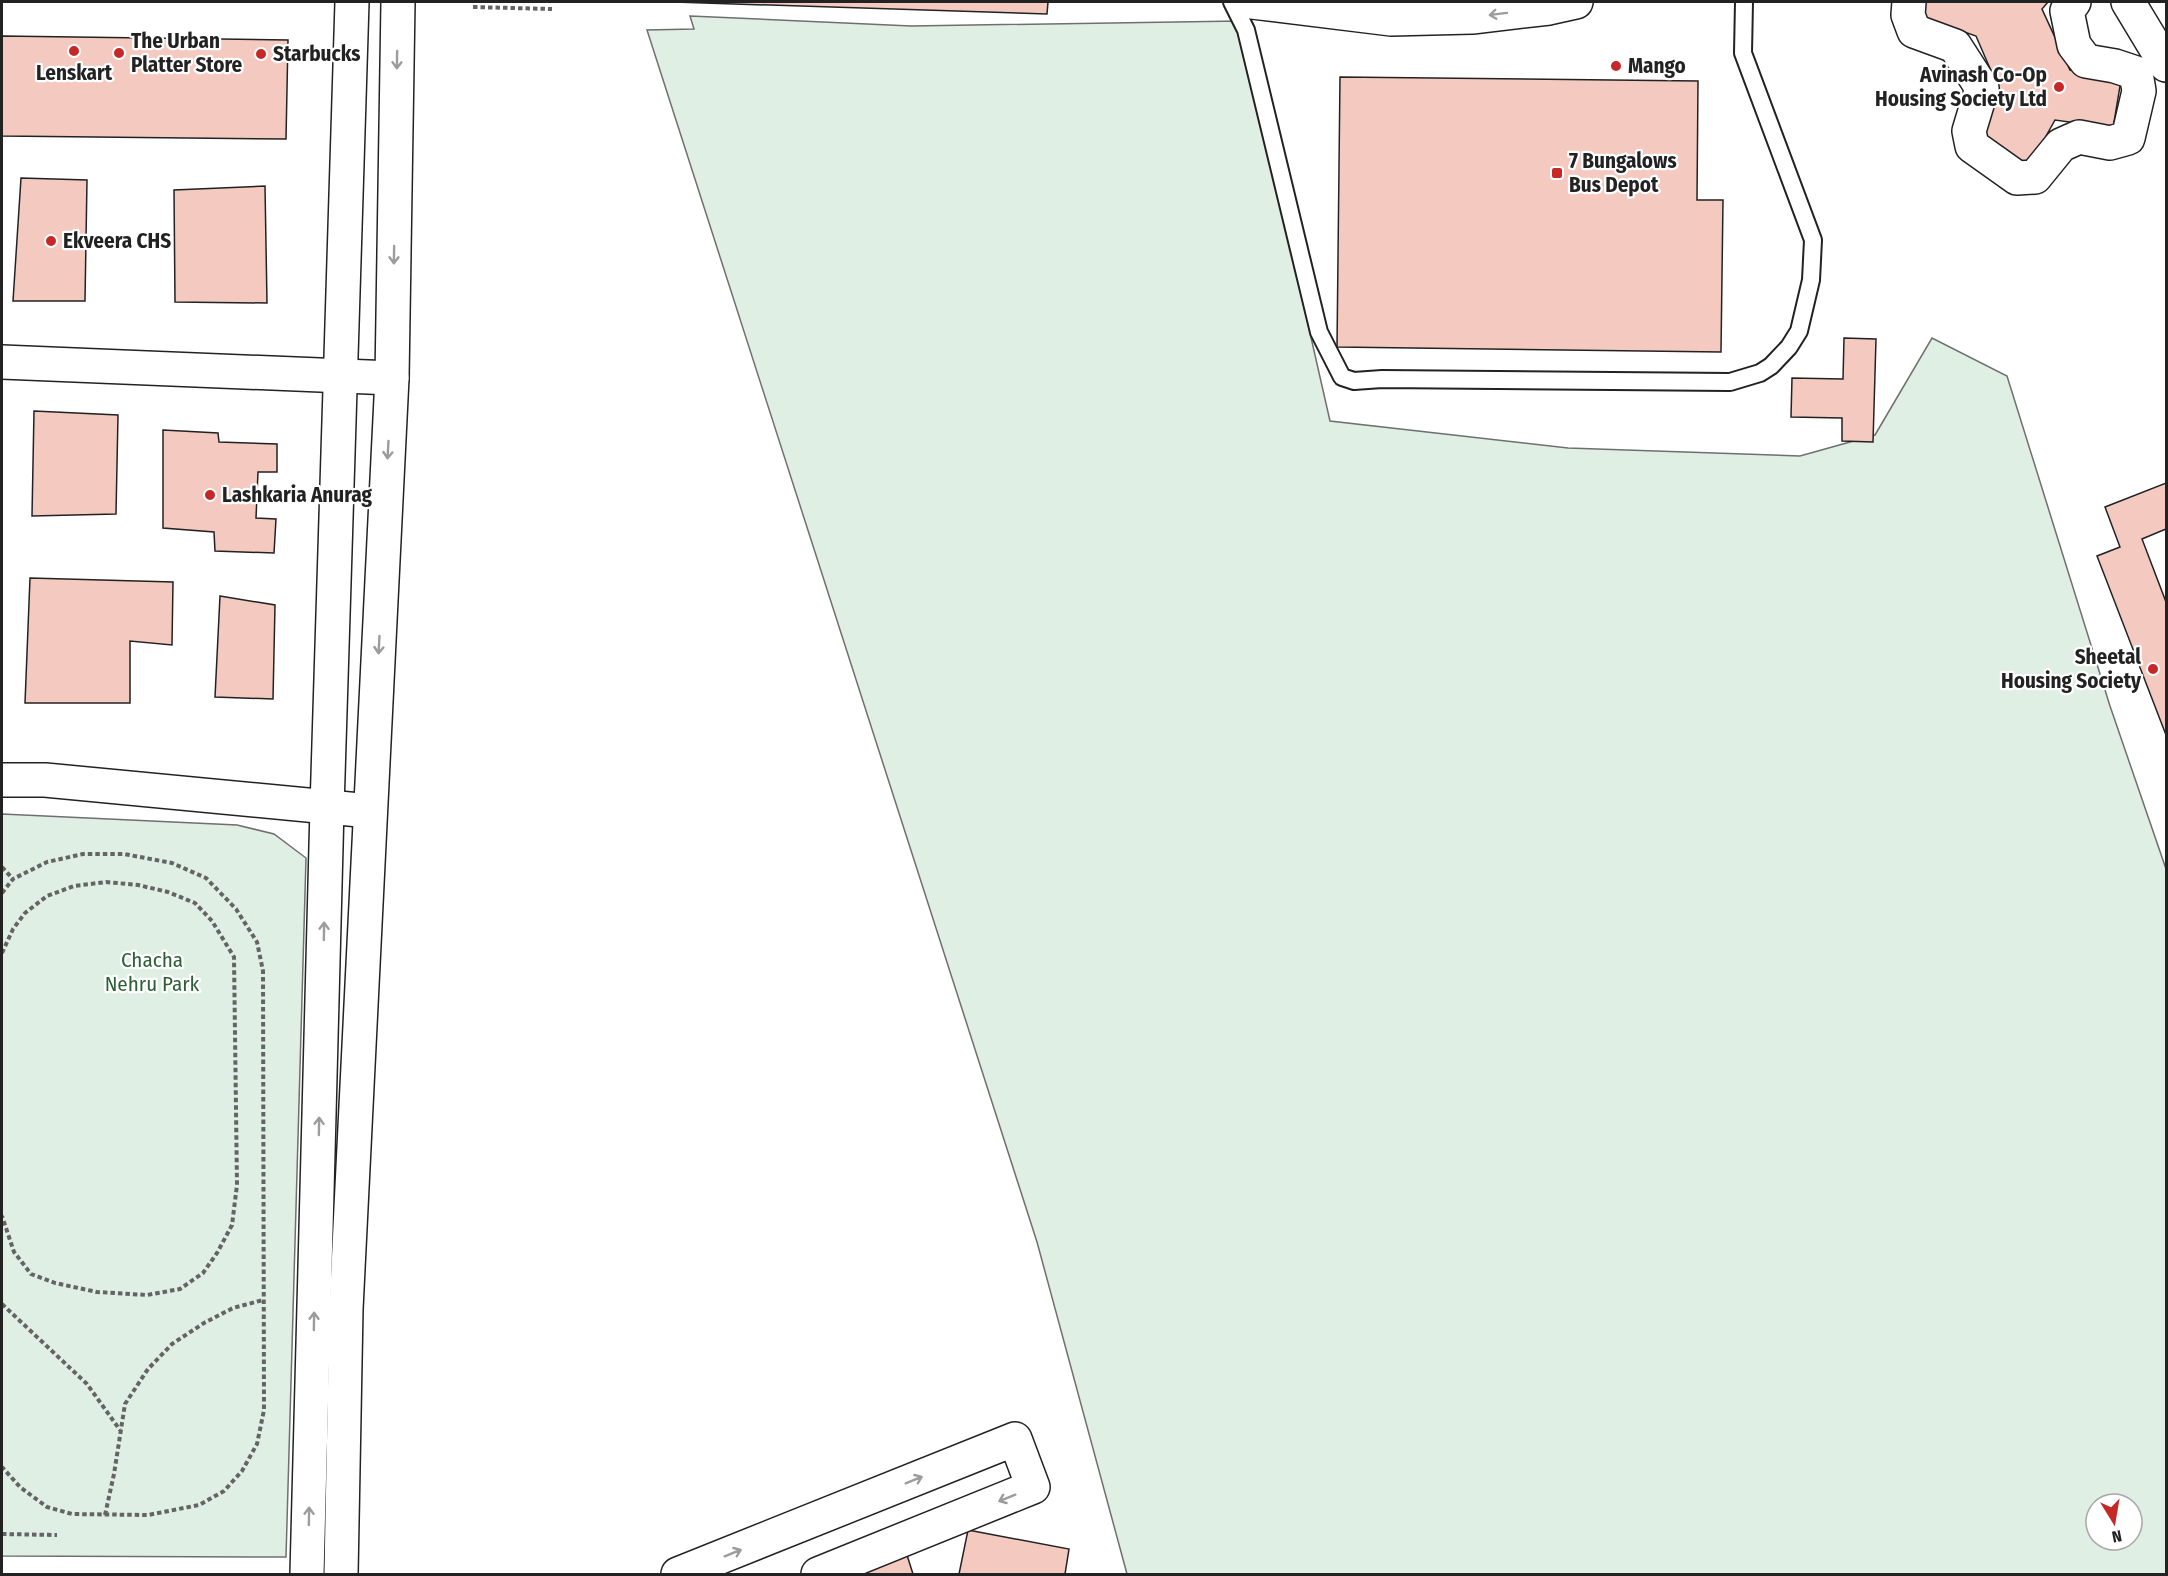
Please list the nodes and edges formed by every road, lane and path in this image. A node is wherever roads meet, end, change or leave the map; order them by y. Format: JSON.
{"nodes":[{"id":1,"x":1232,"y":2,"type":"edge"},
{"id":2,"x":1252,"y":2,"type":"edge"},
{"id":3,"x":1576,"y":2,"type":"edge"},
{"id":4,"x":1744,"y":2,"type":"edge"},
{"id":5,"x":1909,"y":2,"type":"edge"},
{"id":6,"x":2074,"y":2,"type":"edge"},
{"id":7,"x":2128,"y":2,"type":"edge"},
{"id":8,"x":473,"y":7,"type":"dead end"},
{"id":9,"x":552,"y":9,"type":"dead end"},
{"id":10,"x":352,"y":11,"type":"edge"},
{"id":11,"x":398,"y":12,"type":"edge"},
{"id":12,"x":2166,"y":65,"type":"edge"},
{"id":13,"x":2,"y":362,"type":"edge"},
{"id":14,"x":341,"y":377,"type":"junction"},
{"id":15,"x":392,"y":378,"type":"junction"},
{"id":16,"x":2,"y":780,"type":"edge"},
{"id":17,"x":327,"y":808,"type":"junction"},
{"id":18,"x":370,"y":811,"type":"junction"},
{"id":19,"x":2,"y":867,"type":"edge"},
{"id":20,"x":13,"y":879,"type":"junction"},
{"id":21,"x":2,"y":893,"type":"edge"},
{"id":22,"x":2,"y":953,"type":"edge"},
{"id":23,"x":2,"y":1216,"type":"edge"},
{"id":24,"x":263,"y":1300,"type":"junction"},
{"id":25,"x":2,"y":1304,"type":"edge"},
{"id":26,"x":120,"y":1430,"type":"junction"},
{"id":27,"x":2,"y":1467,"type":"edge"},
{"id":28,"x":105,"y":1515,"type":"junction"},
{"id":29,"x":2,"y":1534,"type":"edge"},
{"id":30,"x":57,"y":1535,"type":"dead end"},
{"id":31,"x":307,"y":1575,"type":"edge"},
{"id":32,"x":340,"y":1575,"type":"edge"},
{"id":33,"x":678,"y":1575,"type":"edge"},
{"id":34,"x":818,"y":1575,"type":"edge"}],
"edges":[{"from":1,"to":4,"type":"lane"},
{"from":3,"to":2,"type":"street","one_way":true},
{"from":5,"to":6,"type":"street"},
{"from":7,"to":12,"type":"street"},
{"from":8,"to":9,"type":"path"},
{"from":10,"to":11,"type":"street"},
{"from":10,"to":14,"type":"street"},
{"from":11,"to":15,"type":"street","one_way":true},
{"from":13,"to":14,"type":"street"},
{"from":14,"to":15,"type":"street"},
{"from":14,"to":17,"type":"street"},
{"from":15,"to":18,"type":"street","one_way":true},
{"from":16,"to":17,"type":"street"},
{"from":17,"to":18,"type":"street"},
{"from":31,"to":17,"type":"street","one_way":true},
{"from":18,"to":32,"type":"street"},
{"from":19,"to":20,"type":"path"},
{"from":20,"to":21,"type":"path"},
{"from":20,"to":24,"type":"path"},
{"from":22,"to":23,"type":"path"},
{"from":24,"to":26,"type":"path"},
{"from":24,"to":28,"type":"path"},
{"from":25,"to":26,"type":"path"},
{"from":26,"to":28,"type":"path"},
{"from":27,"to":28,"type":"path"},
{"from":29,"to":30,"type":"path"},
{"from":33,"to":34,"type":"street","one_way":true}]}
